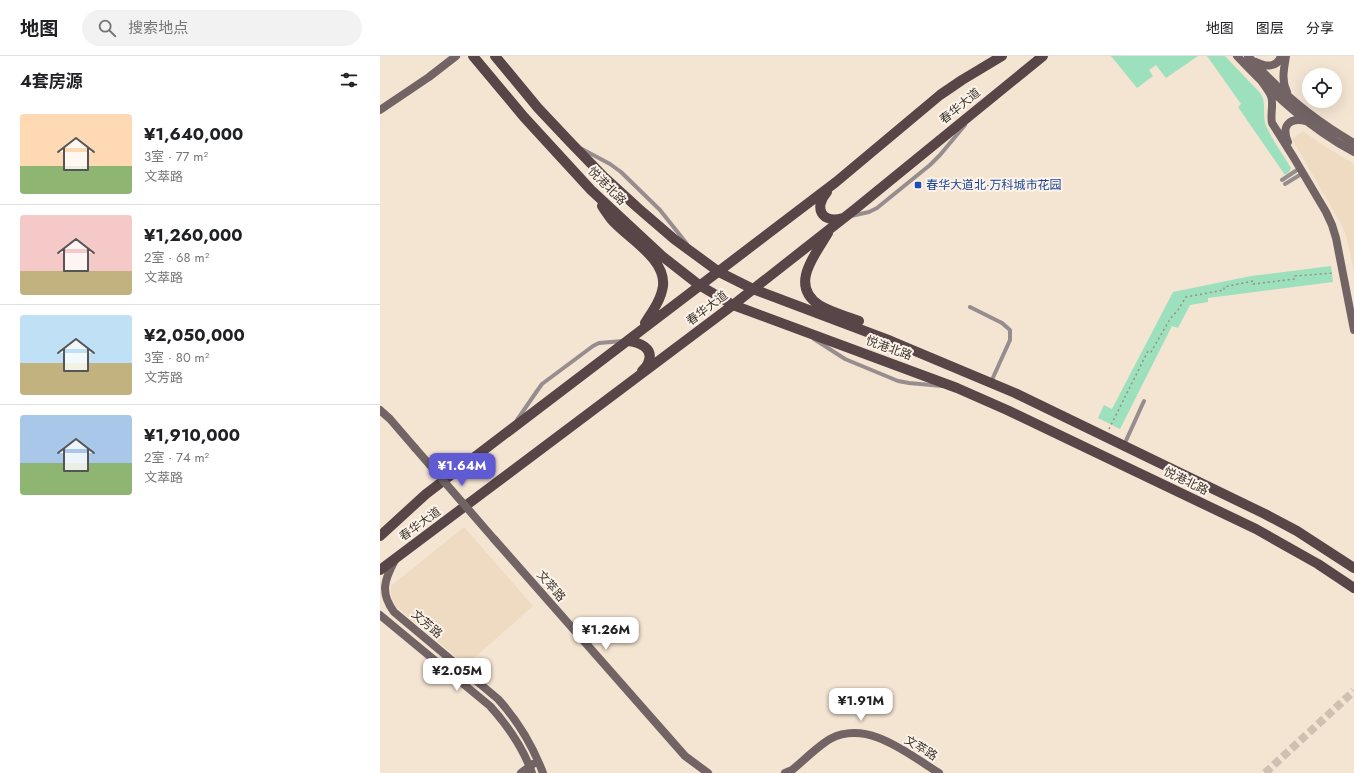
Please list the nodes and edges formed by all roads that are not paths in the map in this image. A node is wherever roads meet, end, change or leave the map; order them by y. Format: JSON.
{"nodes":[{"id":1,"x":456,"y":56,"type":"edge"},
{"id":2,"x":473,"y":56,"type":"edge"},
{"id":3,"x":495,"y":56,"type":"edge"},
{"id":4,"x":1002,"y":56,"type":"edge"},
{"id":5,"x":1043,"y":56,"type":"edge"},
{"id":6,"x":1237,"y":56,"type":"edge"},
{"id":7,"x":1281,"y":56,"type":"edge"},
{"id":8,"x":1286,"y":56,"type":"edge"},
{"id":9,"x":1249,"y":57,"type":"edge"},
{"id":10,"x":1260,"y":80,"type":"junction"},
{"id":11,"x":1290,"y":96,"type":"junction"},
{"id":12,"x":380,"y":110,"type":"edge"},
{"id":13,"x":1306,"y":121,"type":"junction"},
{"id":14,"x":571,"y":143,"type":"junction"},
{"id":15,"x":1354,"y":143,"type":"edge"},
{"id":16,"x":1354,"y":152,"type":"edge"},
{"id":17,"x":1294,"y":158,"type":"junction"},
{"id":18,"x":1302,"y":171,"type":"junction"},
{"id":19,"x":1282,"y":180,"type":"dead end"},
{"id":20,"x":836,"y":182,"type":"junction"},
{"id":21,"x":1285,"y":184,"type":"dead end"},
{"id":22,"x":591,"y":190,"type":"junction"},
{"id":23,"x":843,"y":218,"type":"junction"},
{"id":24,"x":832,"y":227,"type":"junction"},
{"id":25,"x":695,"y":254,"type":"junction"},
{"id":26,"x":719,"y":272,"type":"junction"},
{"id":27,"x":699,"y":285,"type":"junction"},
{"id":28,"x":753,"y":289,"type":"junction"},
{"id":29,"x":733,"y":305,"type":"junction"},
{"id":30,"x":970,"y":307,"type":"dead end"},
{"id":31,"x":797,"y":328,"type":"junction"},
{"id":32,"x":641,"y":330,"type":"junction"},
{"id":33,"x":1354,"y":330,"type":"edge"},
{"id":34,"x":627,"y":341,"type":"junction"},
{"id":35,"x":891,"y":341,"type":"junction"},
{"id":36,"x":639,"y":376,"type":"junction"},
{"id":37,"x":991,"y":382,"type":"junction"},
{"id":38,"x":957,"y":388,"type":"junction"},
{"id":39,"x":1144,"y":401,"type":"dead end"},
{"id":40,"x":380,"y":410,"type":"edge"},
{"id":41,"x":510,"y":430,"type":"junction"},
{"id":42,"x":1124,"y":445,"type":"junction"},
{"id":43,"x":393,"y":525,"type":"junction"},
{"id":44,"x":380,"y":533,"type":"edge"},
{"id":45,"x":380,"y":536,"type":"edge"},
{"id":46,"x":396,"y":558,"type":"junction"},
{"id":47,"x":1354,"y":568,"type":"edge"},
{"id":48,"x":380,"y":570,"type":"edge"},
{"id":49,"x":1354,"y":588,"type":"edge"},
{"id":50,"x":380,"y":615,"type":"edge"},
{"id":51,"x":538,"y":760,"type":"junction"},
{"id":52,"x":531,"y":770,"type":"edge"},
{"id":53,"x":521,"y":773,"type":"edge"},
{"id":54,"x":543,"y":773,"type":"edge"},
{"id":55,"x":708,"y":773,"type":"edge"},
{"id":56,"x":785,"y":773,"type":"edge"},
{"id":57,"x":939,"y":773,"type":"edge"}],
"edges":[{"from":1,"to":12,"type":"street"},
{"from":2,"to":22,"type":"main road","name":"悦港北路"},
{"from":3,"to":14,"type":"main road","name":"悦港北路"},
{"from":4,"to":20,"type":"main road","name":"春华大道"},
{"from":5,"to":23,"type":"main road","name":"春华大道"},
{"from":6,"to":10,"type":"street"},
{"from":7,"to":9,"type":"street"},
{"from":8,"to":11,"type":"street"},
{"from":9,"to":11,"type":"street"},
{"from":10,"to":13,"type":"street"},
{"from":10,"to":17,"type":"street"},
{"from":11,"to":15,"type":"street"},
{"from":13,"to":16,"type":"street"},
{"from":13,"to":17,"type":"street"},
{"from":14,"to":25,"type":"main road","name":"悦港北路"},
{"from":14,"to":25,"type":"lane"},
{"from":17,"to":18,"type":"street"},
{"from":18,"to":19,"type":"lane"},
{"from":18,"to":21,"type":"lane"},
{"from":18,"to":33,"type":"street"},
{"from":20,"to":23,"type":"main road"},
{"from":20,"to":26,"type":"main road","name":"春华大道"},
{"from":22,"to":27,"type":"main road","name":"悦港北路"},
{"from":22,"to":32,"type":"main road"},
{"from":23,"to":24,"type":"main road","name":"春华大道"},
{"from":24,"to":28,"type":"main road","name":"春华大道"},
{"from":24,"to":35,"type":"main road"},
{"from":25,"to":26,"type":"main road","name":"悦港北路"},
{"from":26,"to":27,"type":"main road","name":"春华大道"},
{"from":26,"to":28,"type":"main road","name":"悦港北路"},
{"from":27,"to":29,"type":"main road","name":"悦港北路"},
{"from":27,"to":32,"type":"main road","name":"春华大道"},
{"from":28,"to":29,"type":"main road","name":"春华大道"},
{"from":28,"to":35,"type":"main road","name":"悦港北路"},
{"from":29,"to":31,"type":"main road","name":"悦港北路"},
{"from":29,"to":36,"type":"main road","name":"春华大道"},
{"from":30,"to":37,"type":"lane"},
{"from":31,"to":38,"type":"main road","name":"悦港北路"},
{"from":31,"to":38,"type":"lane"},
{"from":32,"to":34,"type":"main road","name":"春华大道"},
{"from":34,"to":36,"type":"main road"},
{"from":34,"to":41,"type":"main road","name":"春华大道"},
{"from":34,"to":41,"type":"lane"},
{"from":35,"to":37,"type":"main road","name":"悦港北路"},
{"from":36,"to":46,"type":"main road","name":"春华大道"},
{"from":37,"to":42,"type":"main road","name":"悦港北路"},
{"from":38,"to":49,"type":"main road","name":"悦港北路"},
{"from":39,"to":42,"type":"lane"},
{"from":40,"to":55,"type":"street","name":"文萃路","bridge":true},
{"from":41,"to":43,"type":"main road","name":"春华大道"},
{"from":42,"to":47,"type":"main road","name":"悦港北路"},
{"from":43,"to":44,"type":"street"},
{"from":43,"to":45,"type":"main road","name":"春华大道"},
{"from":46,"to":48,"type":"main road","name":"春华大道"},
{"from":46,"to":51,"type":"street","name":"文芳路"},
{"from":50,"to":52,"type":"street","name":"文芳路"},
{"from":51,"to":52,"type":"street"},
{"from":51,"to":54,"type":"street","name":"文芳路"},
{"from":52,"to":53,"type":"street"},
{"from":56,"to":57,"type":"street","name":"文萃路"}]}
